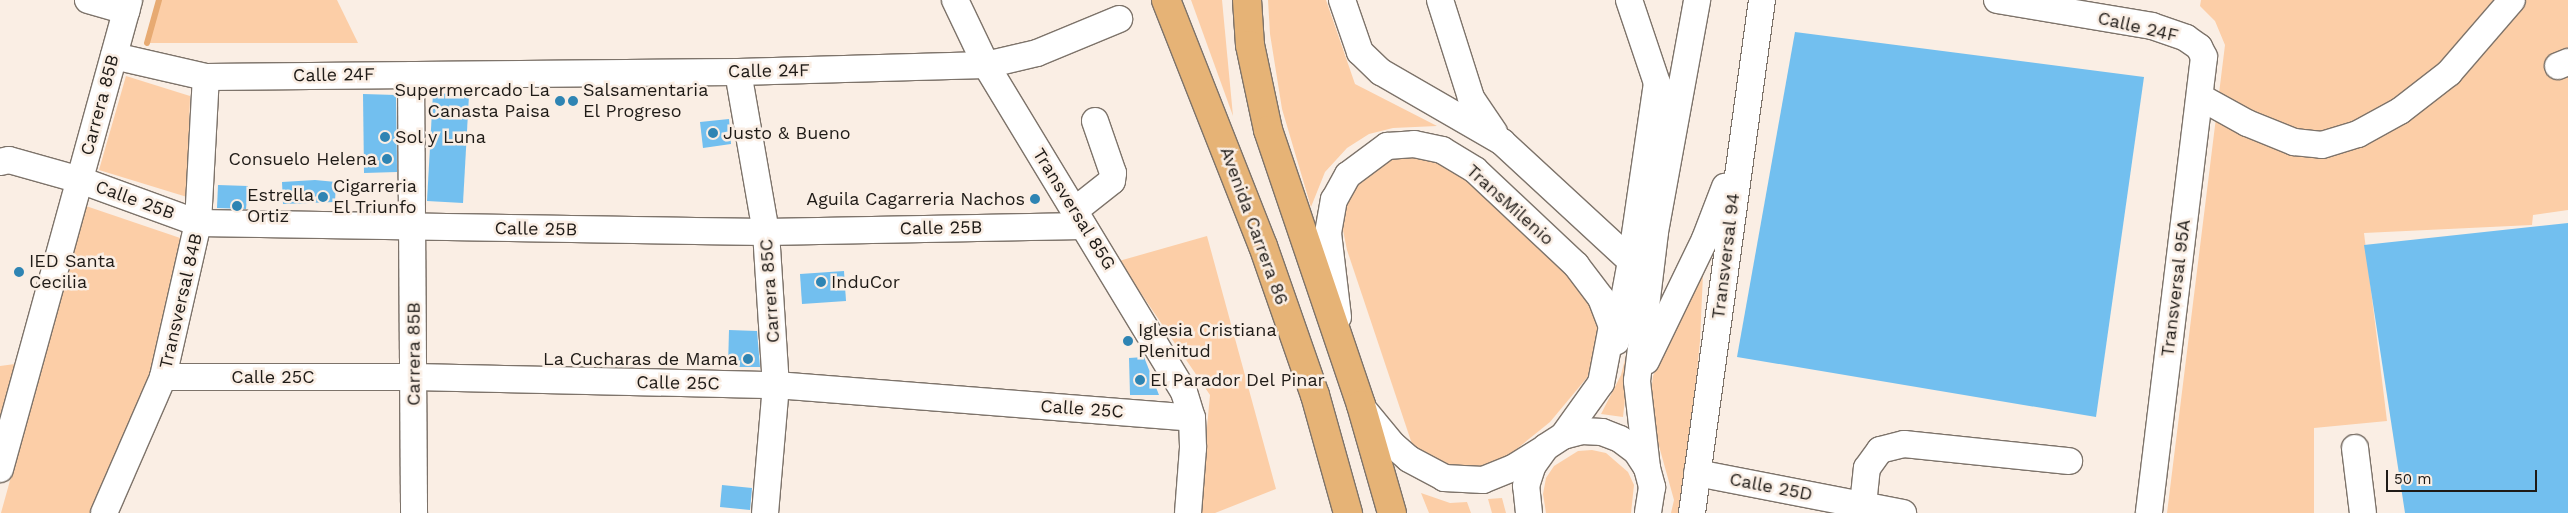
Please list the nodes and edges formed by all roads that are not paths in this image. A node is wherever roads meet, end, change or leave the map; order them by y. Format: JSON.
{"nodes":[{"id":1,"x":88,"y":0,"type":"edge"},
{"id":2,"x":955,"y":0,"type":"edge"},
{"id":3,"x":1166,"y":0,"type":"edge"},
{"id":4,"x":1247,"y":0,"type":"edge"},
{"id":5,"x":1342,"y":0,"type":"edge"},
{"id":6,"x":1440,"y":0,"type":"edge"},
{"id":7,"x":1629,"y":0,"type":"edge"},
{"id":8,"x":1697,"y":0,"type":"edge"},
{"id":9,"x":1762,"y":0,"type":"edge"},
{"id":10,"x":2001,"y":0,"type":"edge"},
{"id":11,"x":2512,"y":0,"type":"edge"},
{"id":12,"x":128,"y":5,"type":"edge"},
{"id":13,"x":1118,"y":19,"type":"dead end"},
{"id":14,"x":114,"y":56,"type":"junction"},
{"id":15,"x":2205,"y":64,"type":"joint"},
{"id":16,"x":986,"y":65,"type":"junction"},
{"id":17,"x":738,"y":72,"type":"junction"},
{"id":18,"x":411,"y":75,"type":"junction"},
{"id":19,"x":206,"y":77,"type":"junction"},
{"id":20,"x":2200,"y":98,"type":"junction"},
{"id":21,"x":1095,"y":121,"type":"dead end"},
{"id":22,"x":1502,"y":142,"type":"junction"},
{"id":23,"x":1742,"y":142,"type":"junction"},
{"id":24,"x":0,"y":162,"type":"edge"},
{"id":25,"x":80,"y":180,"type":"junction"},
{"id":26,"x":1078,"y":218,"type":"junction"},
{"id":27,"x":198,"y":223,"type":"junction"},
{"id":28,"x":414,"y":227,"type":"junction"},
{"id":29,"x":766,"y":232,"type":"junction"},
{"id":30,"x":1631,"y":260,"type":"junction"},
{"id":31,"x":1341,"y":348,"type":"junction"},
{"id":32,"x":164,"y":377,"type":"junction"},
{"id":33,"x":414,"y":377,"type":"junction"},
{"id":34,"x":1637,"y":381,"type":"junction"},
{"id":35,"x":1601,"y":383,"type":"junction"},
{"id":36,"x":776,"y":386,"type":"junction"},
{"id":37,"x":1361,"y":405,"type":"junction"},
{"id":38,"x":1192,"y":418,"type":"junction"},
{"id":39,"x":1554,"y":442,"type":"junction"},
{"id":40,"x":2355,"y":448,"type":"dead end"},
{"id":41,"x":2069,"y":461,"type":"dead end"},
{"id":42,"x":1647,"y":468,"type":"junction"},
{"id":43,"x":0,"y":469,"type":"edge"},
{"id":44,"x":1697,"y":473,"type":"junction"},
{"id":45,"x":1863,"y":505,"type":"junction"},
{"id":46,"x":104,"y":513,"type":"edge"},
{"id":47,"x":414,"y":513,"type":"edge"},
{"id":48,"x":765,"y":513,"type":"edge"},
{"id":49,"x":1188,"y":513,"type":"edge"},
{"id":50,"x":1348,"y":513,"type":"edge"},
{"id":51,"x":1392,"y":513,"type":"edge"},
{"id":52,"x":1529,"y":513,"type":"edge"},
{"id":53,"x":1648,"y":513,"type":"edge"},
{"id":54,"x":1692,"y":513,"type":"edge"},
{"id":55,"x":1903,"y":513,"type":"edge"},
{"id":56,"x":2149,"y":513,"type":"edge"},
{"id":57,"x":2363,"y":513,"type":"edge"}],
"edges":[{"from":1,"to":12,"type":"street"},
{"from":2,"to":16,"type":"street","name":"Transversal 85G"},
{"from":3,"to":50,"type":"main road","name":"Avenida Carrera 86"},
{"from":4,"to":31,"type":"main road"},
{"from":5,"to":22,"type":"street"},
{"from":6,"to":22,"type":"street"},
{"from":7,"to":30,"type":"street","name":"TransMilenio"},
{"from":8,"to":34,"type":"street"},
{"from":9,"to":23,"type":"street","name":"Transversal 94"},
{"from":10,"to":15,"type":"street","name":"Calle 24F"},
{"from":11,"to":20,"type":"street"},
{"from":12,"to":14,"type":"street","name":"Carrera 85B"},
{"from":13,"to":16,"type":"street","name":"Calle 24F"},
{"from":14,"to":19,"type":"street","name":"Calle 24F"},
{"from":14,"to":25,"type":"street","name":"Carrera 85B"},
{"from":15,"to":20,"type":"street","name":"Transversal 95A"},
{"from":16,"to":17,"type":"street","name":"Calle 24F"},
{"from":16,"to":26,"type":"street","name":"Transversal 85G"},
{"from":17,"to":18,"type":"street","name":"Calle 24F"},
{"from":17,"to":29,"type":"street","name":"Carrera 85C"},
{"from":18,"to":19,"type":"street","name":"Calle 24F"},
{"from":18,"to":28,"type":"street","name":"Carrera 85B"},
{"from":19,"to":27,"type":"street","name":"Transversal 84B"},
{"from":20,"to":56,"type":"street","name":"Transversal 95A"},
{"from":21,"to":26,"type":"street"},
{"from":22,"to":30,"type":"street"},
{"from":23,"to":34,"type":"street"},
{"from":23,"to":44,"type":"street","name":"Transversal 94"},
{"from":24,"to":25,"type":"street","name":"Calle 25B"},
{"from":25,"to":27,"type":"street","name":"Calle 25B"},
{"from":25,"to":43,"type":"street","name":"Carrera 85B"},
{"from":26,"to":29,"type":"street","name":"Calle 25B"},
{"from":26,"to":38,"type":"street","name":"Transversal 85G"},
{"from":27,"to":28,"type":"street","name":"Calle 25B"},
{"from":27,"to":32,"type":"street","name":"Transversal 84B"},
{"from":28,"to":29,"type":"street","name":"Calle 25B"},
{"from":28,"to":33,"type":"street","name":"Carrera 85B"},
{"from":29,"to":36,"type":"street","name":"Carrera 85C"},
{"from":30,"to":35,"type":"street","name":"TransMilenio"},
{"from":31,"to":35,"type":"street","name":"TransMilenio"},
{"from":31,"to":37,"type":"main road"},
{"from":32,"to":33,"type":"street","name":"Calle 25C"},
{"from":32,"to":46,"type":"street","name":"Transversal 84B"},
{"from":33,"to":36,"type":"street","name":"Calle 25C"},
{"from":33,"to":47,"type":"street","name":"Carrera 85B"},
{"from":34,"to":42,"type":"street"},
{"from":35,"to":39,"type":"street","name":"TransMilenio"},
{"from":36,"to":38,"type":"street","name":"Calle 25C"},
{"from":36,"to":48,"type":"street","name":"Carrera 85C"},
{"from":37,"to":39,"type":"street","name":"TransMilenio"},
{"from":37,"to":51,"type":"main road"},
{"from":38,"to":49,"type":"street"},
{"from":39,"to":42,"type":"street"},
{"from":39,"to":52,"type":"street"},
{"from":40,"to":57,"type":"street"},
{"from":41,"to":45,"type":"street"},
{"from":42,"to":53,"type":"street"},
{"from":44,"to":45,"type":"street","name":"Calle 25D"},
{"from":44,"to":54,"type":"street","name":"Transversal 94"},
{"from":45,"to":55,"type":"street","name":"Calle 25D"}]}
